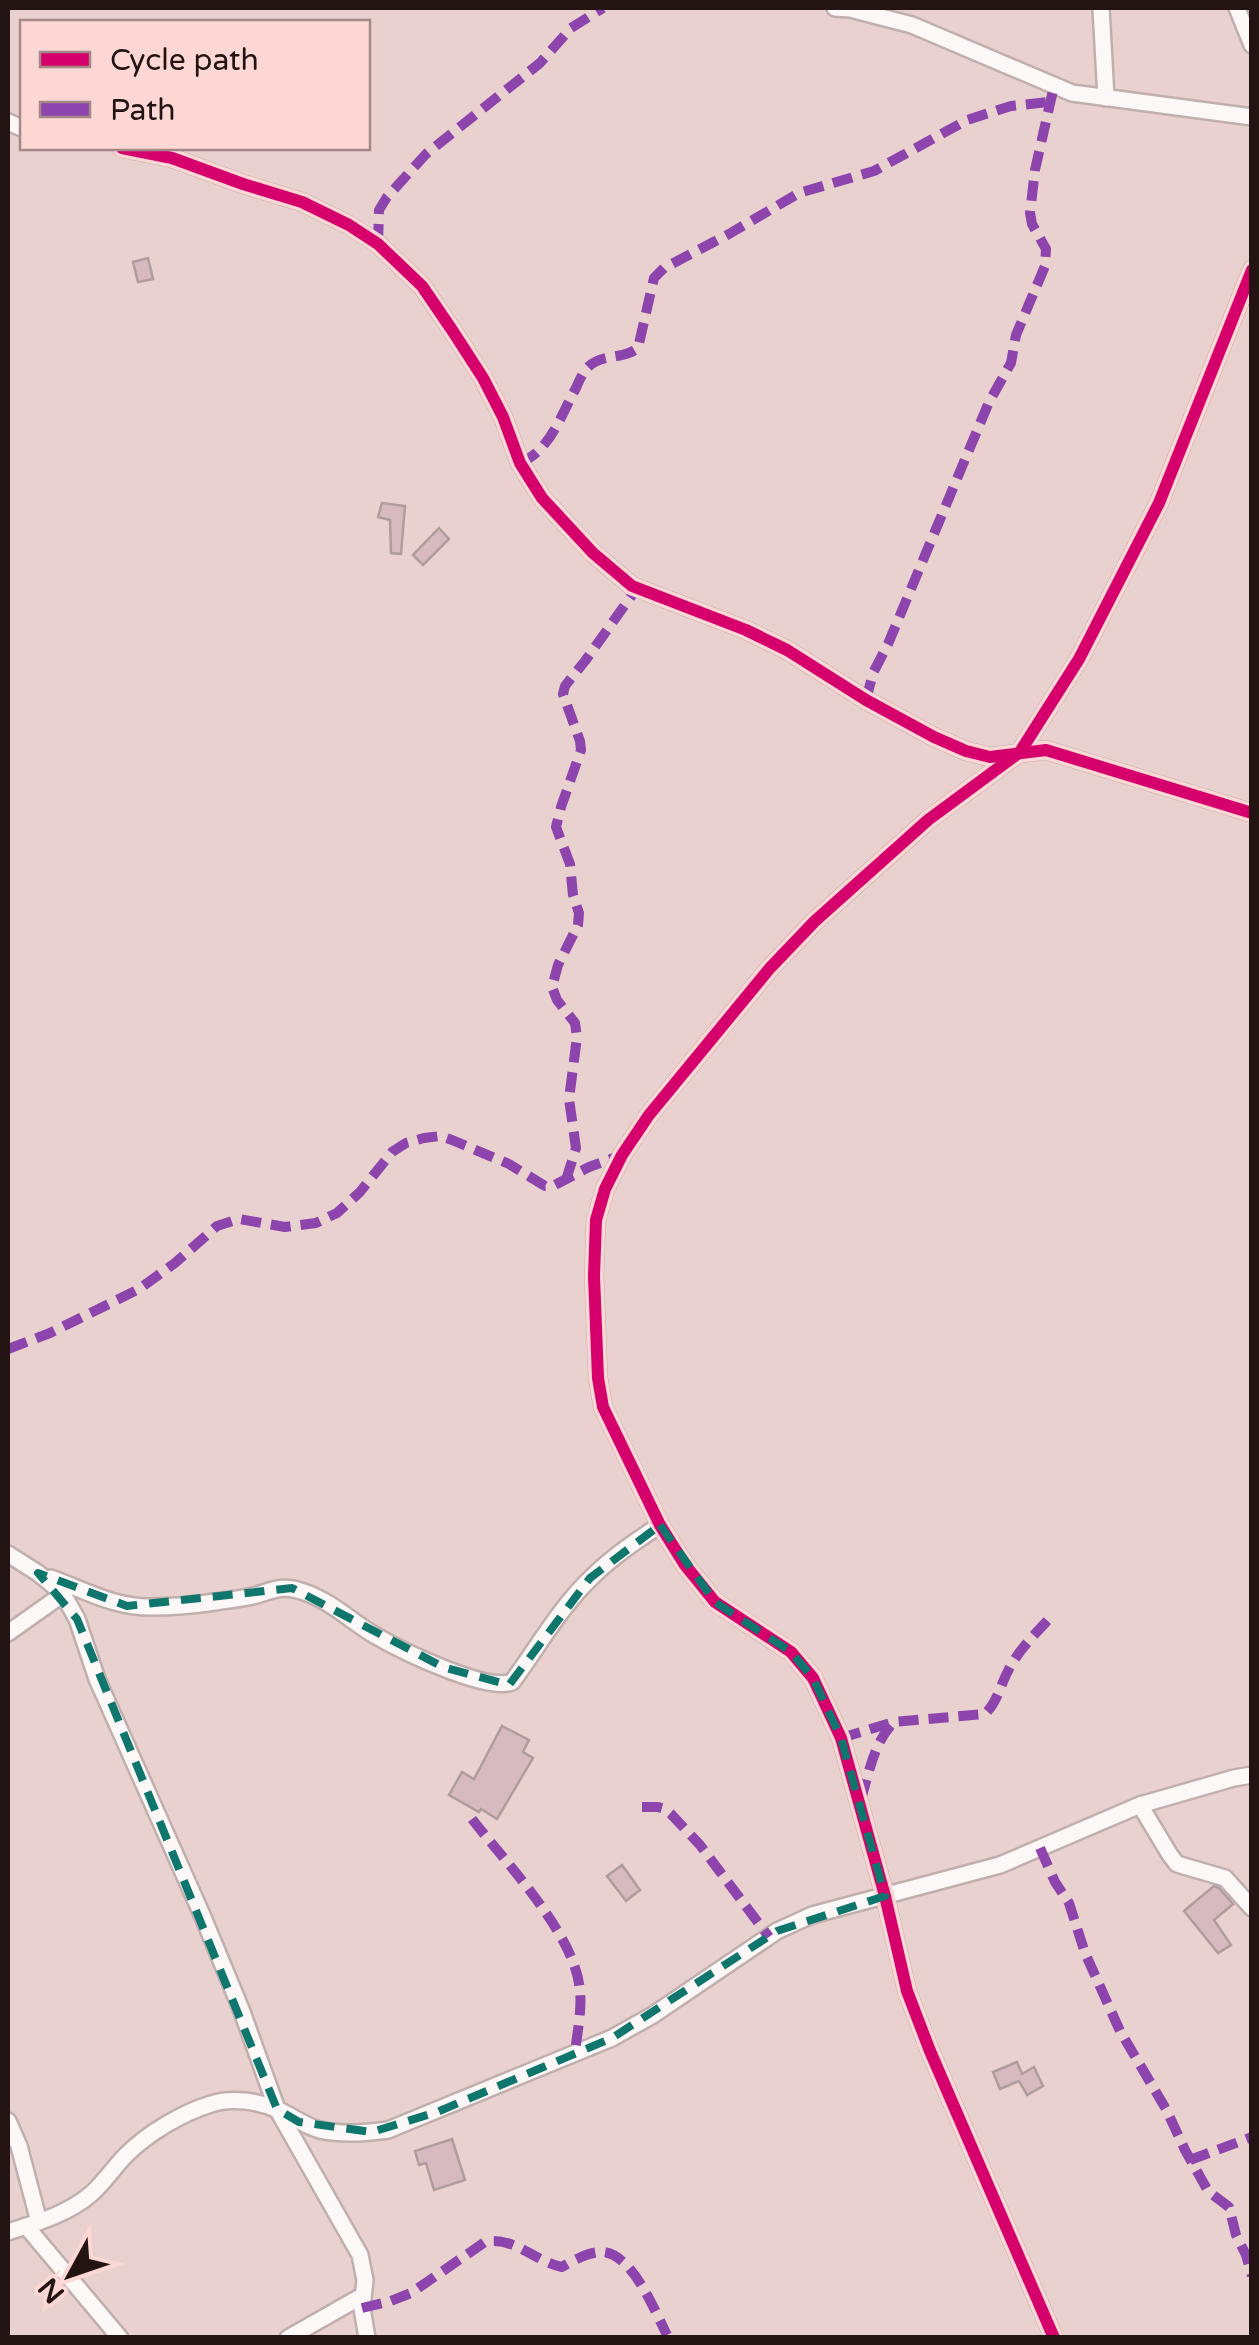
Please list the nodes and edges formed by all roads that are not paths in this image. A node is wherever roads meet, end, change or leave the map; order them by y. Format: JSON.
{"nodes":[{"id":1,"x":835,"y":8,"type":"edge"},
{"id":2,"x":1102,"y":8,"type":"edge"},
{"id":3,"x":1238,"y":8,"type":"edge"},
{"id":4,"x":1252,"y":45,"type":"edge"},
{"id":5,"x":1106,"y":98,"type":"junction"},
{"id":6,"x":1252,"y":117,"type":"edge"},
{"id":7,"x":132,"y":150,"type":"edge"},
{"id":8,"x":1252,"y":270,"type":"edge"},
{"id":9,"x":1020,"y":752,"type":"junction"},
{"id":10,"x":1252,"y":813,"type":"edge"},
{"id":11,"x":660,"y":1526,"type":"junction"},
{"id":12,"x":8,"y":1554,"type":"edge"},
{"id":13,"x":38,"y":1573,"type":"junction"},
{"id":14,"x":63,"y":1594,"type":"junction"},
{"id":15,"x":8,"y":1633,"type":"edge"},
{"id":16,"x":1252,"y":1775,"type":"edge"},
{"id":17,"x":1140,"y":1805,"type":"junction"},
{"id":18,"x":885,"y":1896,"type":"junction"},
{"id":19,"x":1252,"y":1908,"type":"edge"},
{"id":20,"x":277,"y":2109,"type":"junction"},
{"id":21,"x":8,"y":2121,"type":"edge"},
{"id":22,"x":33,"y":2224,"type":"junction"},
{"id":23,"x":8,"y":2232,"type":"edge"},
{"id":24,"x":362,"y":2296,"type":"junction"},
{"id":25,"x":120,"y":2338,"type":"edge"},
{"id":26,"x":288,"y":2338,"type":"edge"},
{"id":27,"x":368,"y":2338,"type":"edge"},
{"id":28,"x":1054,"y":2338,"type":"edge"}],
"edges":[{"from":1,"to":5,"type":"street"},
{"from":2,"to":5,"type":"street"},
{"from":3,"to":4,"type":"street"},
{"from":5,"to":6,"type":"street"},
{"from":7,"to":9,"type":"street"},
{"from":8,"to":9,"type":"street"},
{"from":9,"to":10,"type":"street"},
{"from":9,"to":11,"type":"street"},
{"from":11,"to":13,"type":"street"},
{"from":11,"to":18,"type":"street"},
{"from":12,"to":13,"type":"street"},
{"from":13,"to":14,"type":"street"},
{"from":14,"to":15,"type":"street"},
{"from":14,"to":20,"type":"street"},
{"from":16,"to":17,"type":"street"},
{"from":17,"to":18,"type":"street"},
{"from":17,"to":19,"type":"street"},
{"from":18,"to":20,"type":"street"},
{"from":18,"to":28,"type":"street"},
{"from":20,"to":22,"type":"street"},
{"from":20,"to":24,"type":"street"},
{"from":21,"to":22,"type":"street"},
{"from":22,"to":23,"type":"street"},
{"from":22,"to":25,"type":"street"},
{"from":24,"to":26,"type":"street"},
{"from":24,"to":27,"type":"street"}]}
